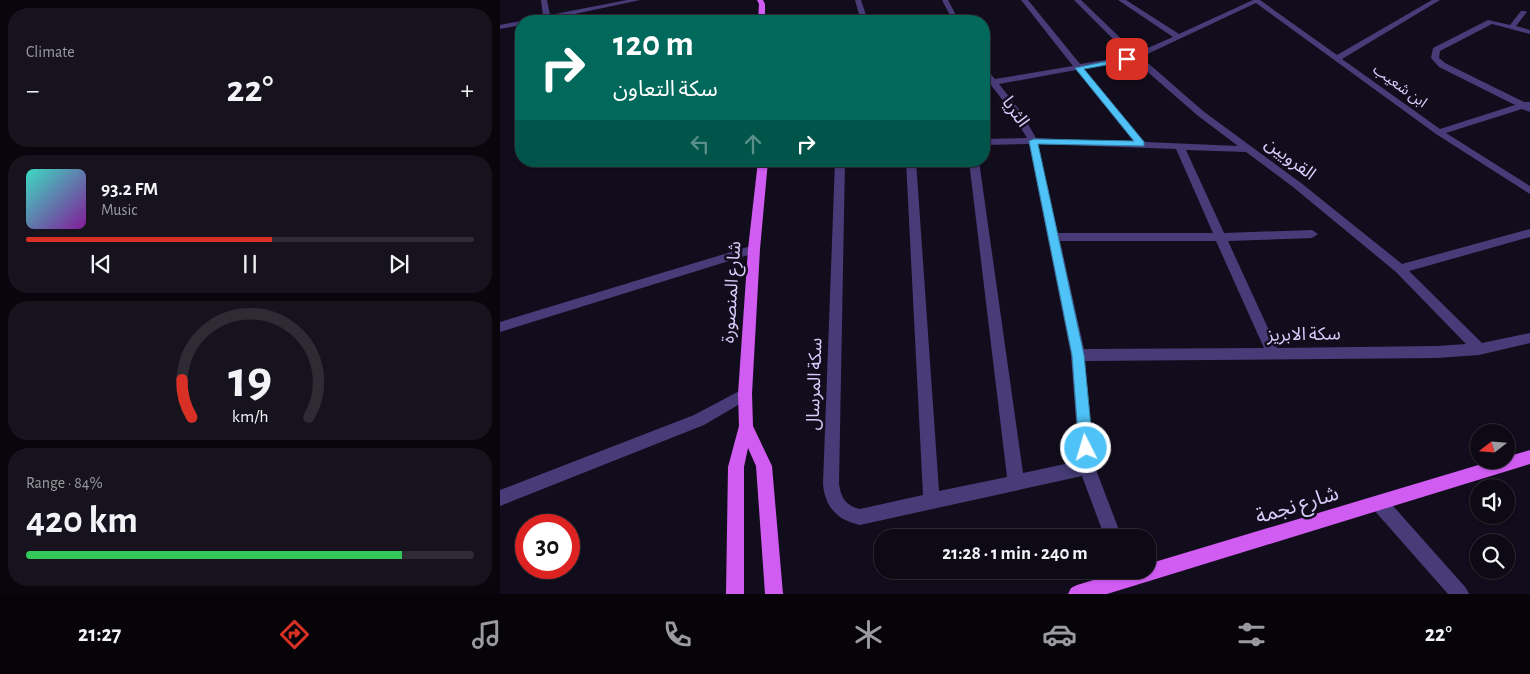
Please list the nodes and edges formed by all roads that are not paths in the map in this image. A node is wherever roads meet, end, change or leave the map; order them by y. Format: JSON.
{"nodes":[{"id":1,"x":544,"y":0,"type":"edge"},
{"id":2,"x":634,"y":0,"type":"edge"},
{"id":3,"x":858,"y":0,"type":"edge"},
{"id":4,"x":945,"y":0,"type":"edge"},
{"id":5,"x":1024,"y":0,"type":"edge"},
{"id":6,"x":1077,"y":0,"type":"edge"},
{"id":7,"x":1121,"y":0,"type":"edge"},
{"id":8,"x":1256,"y":0,"type":"edge"},
{"id":9,"x":1438,"y":0,"type":"edge"},
{"id":10,"x":763,"y":1,"type":"edge"},
{"id":11,"x":1524,"y":12,"type":"dead end"},
{"id":12,"x":546,"y":15,"type":"edge"},
{"id":13,"x":562,"y":15,"type":"edge"},
{"id":14,"x":762,"y":15,"type":"edge"},
{"id":15,"x":862,"y":15,"type":"edge"},
{"id":16,"x":953,"y":15,"type":"edge"},
{"id":17,"x":515,"y":24,"type":"edge"},
{"id":18,"x":500,"y":27,"type":"edge"},
{"id":19,"x":1512,"y":27,"type":"junction"},
{"id":20,"x":1530,"y":32,"type":"edge"},
{"id":21,"x":1178,"y":37,"type":"junction"},
{"id":22,"x":1135,"y":57,"type":"junction"},
{"id":23,"x":1338,"y":58,"type":"junction"},
{"id":24,"x":1079,"y":68,"type":"junction"},
{"id":25,"x":990,"y":83,"type":"edge"},
{"id":26,"x":990,"y":84,"type":"edge"},
{"id":27,"x":1528,"y":106,"type":"edge"},
{"id":28,"x":1439,"y":132,"type":"junction"},
{"id":29,"x":1034,"y":141,"type":"junction"},
{"id":30,"x":990,"y":142,"type":"edge"},
{"id":31,"x":1141,"y":144,"type":"junction"},
{"id":32,"x":1180,"y":146,"type":"junction"},
{"id":33,"x":1249,"y":149,"type":"junction"},
{"id":34,"x":763,"y":167,"type":"edge"},
{"id":35,"x":840,"y":167,"type":"edge"},
{"id":36,"x":911,"y":167,"type":"edge"},
{"id":37,"x":975,"y":167,"type":"edge"},
{"id":38,"x":1530,"y":192,"type":"edge"},
{"id":39,"x":1530,"y":233,"type":"edge"},
{"id":40,"x":1312,"y":234,"type":"dead end"},
{"id":41,"x":1055,"y":237,"type":"junction"},
{"id":42,"x":1221,"y":237,"type":"junction"},
{"id":43,"x":754,"y":249,"type":"junction"},
{"id":44,"x":1400,"y":270,"type":"junction"},
{"id":45,"x":500,"y":328,"type":"edge"},
{"id":46,"x":1530,"y":338,"type":"edge"},
{"id":47,"x":1479,"y":349,"type":"junction"},
{"id":48,"x":1273,"y":354,"type":"junction"},
{"id":49,"x":1078,"y":355,"type":"junction"},
{"id":50,"x":745,"y":394,"type":"junction"},
{"id":51,"x":746,"y":426,"type":"junction"},
{"id":52,"x":1530,"y":457,"type":"edge"},
{"id":53,"x":1087,"y":467,"type":"junction"},
{"id":54,"x":1016,"y":483,"type":"junction"},
{"id":55,"x":500,"y":498,"type":"edge"},
{"id":56,"x":932,"y":502,"type":"junction"},
{"id":57,"x":1380,"y":504,"type":"junction"},
{"id":58,"x":1111,"y":529,"type":"edge"},
{"id":59,"x":1156,"y":566,"type":"edge"},
{"id":60,"x":1117,"y":579,"type":"edge"},
{"id":61,"x":1084,"y":593,"type":"edge"},
{"id":62,"x":735,"y":594,"type":"edge"},
{"id":63,"x":774,"y":594,"type":"edge"},
{"id":64,"x":1460,"y":594,"type":"edge"}],
"edges":[{"from":1,"to":12,"type":"street"},
{"from":2,"to":13,"type":"street"},
{"from":3,"to":15,"type":"street"},
{"from":4,"to":16,"type":"street"},
{"from":5,"to":24,"type":"street"},
{"from":6,"to":22,"type":"street","name":"القرويين"},
{"from":7,"to":21,"type":"street"},
{"from":8,"to":21,"type":"street"},
{"from":8,"to":23,"type":"street","name":"ابن شعيب"},
{"from":9,"to":23,"type":"street"},
{"from":10,"to":14,"type":"main road"},
{"from":11,"to":19,"type":"street"},
{"from":17,"to":18,"type":"street"},
{"from":19,"to":20,"type":"street"},
{"from":19,"to":27,"type":"street"},
{"from":21,"to":22,"type":"street"},
{"from":22,"to":24,"type":"street"},
{"from":22,"to":33,"type":"street","name":"القرويين"},
{"from":23,"to":28,"type":"street","name":"ابن شعيب"},
{"from":24,"to":25,"type":"street"},
{"from":24,"to":31,"type":"street"},
{"from":26,"to":29,"type":"street","name":"الثريا"},
{"from":27,"to":28,"type":"street"},
{"from":28,"to":38,"type":"street","name":"ابن شعيب"},
{"from":29,"to":30,"type":"street"},
{"from":29,"to":31,"type":"street"},
{"from":29,"to":41,"type":"street","name":"الثريا"},
{"from":31,"to":32,"type":"street"},
{"from":32,"to":33,"type":"street"},
{"from":32,"to":42,"type":"street"},
{"from":33,"to":44,"type":"street","name":"القرويين"},
{"from":34,"to":43,"type":"main road","name":"شارع المنصورة"},
{"from":35,"to":56,"type":"street","name":"سكة المرسال"},
{"from":36,"to":56,"type":"street"},
{"from":37,"to":54,"type":"street"},
{"from":39,"to":44,"type":"street"},
{"from":40,"to":42,"type":"street"},
{"from":41,"to":42,"type":"street"},
{"from":41,"to":49,"type":"street","name":"الثريا"},
{"from":42,"to":48,"type":"street"},
{"from":43,"to":45,"type":"street"},
{"from":43,"to":50,"type":"main road","name":"شارع المنصورة"},
{"from":44,"to":47,"type":"street","name":"القرويين"},
{"from":46,"to":47,"type":"street","name":"سكة الابريز"},
{"from":47,"to":48,"type":"street","name":"سكة الابريز"},
{"from":48,"to":49,"type":"street","name":"سكة الابريز"},
{"from":49,"to":53,"type":"street","name":"الثريا"},
{"from":50,"to":51,"type":"main road","name":"شارع المنصورة"},
{"from":50,"to":55,"type":"street"},
{"from":51,"to":62,"type":"main road","name":"شارع المنصورة"},
{"from":51,"to":63,"type":"main road","name":"شارع المنصورة"},
{"from":52,"to":57,"type":"main road","name":"شارع نجمة"},
{"from":53,"to":54,"type":"street","name":"سكة المرسال"},
{"from":53,"to":58,"type":"street","name":"الثريا"},
{"from":54,"to":56,"type":"street","name":"سكة المرسال"},
{"from":57,"to":59,"type":"main road","name":"شارع نجمة"},
{"from":57,"to":64,"type":"street"},
{"from":60,"to":61,"type":"main road","name":"شارع نجمة"}]}
